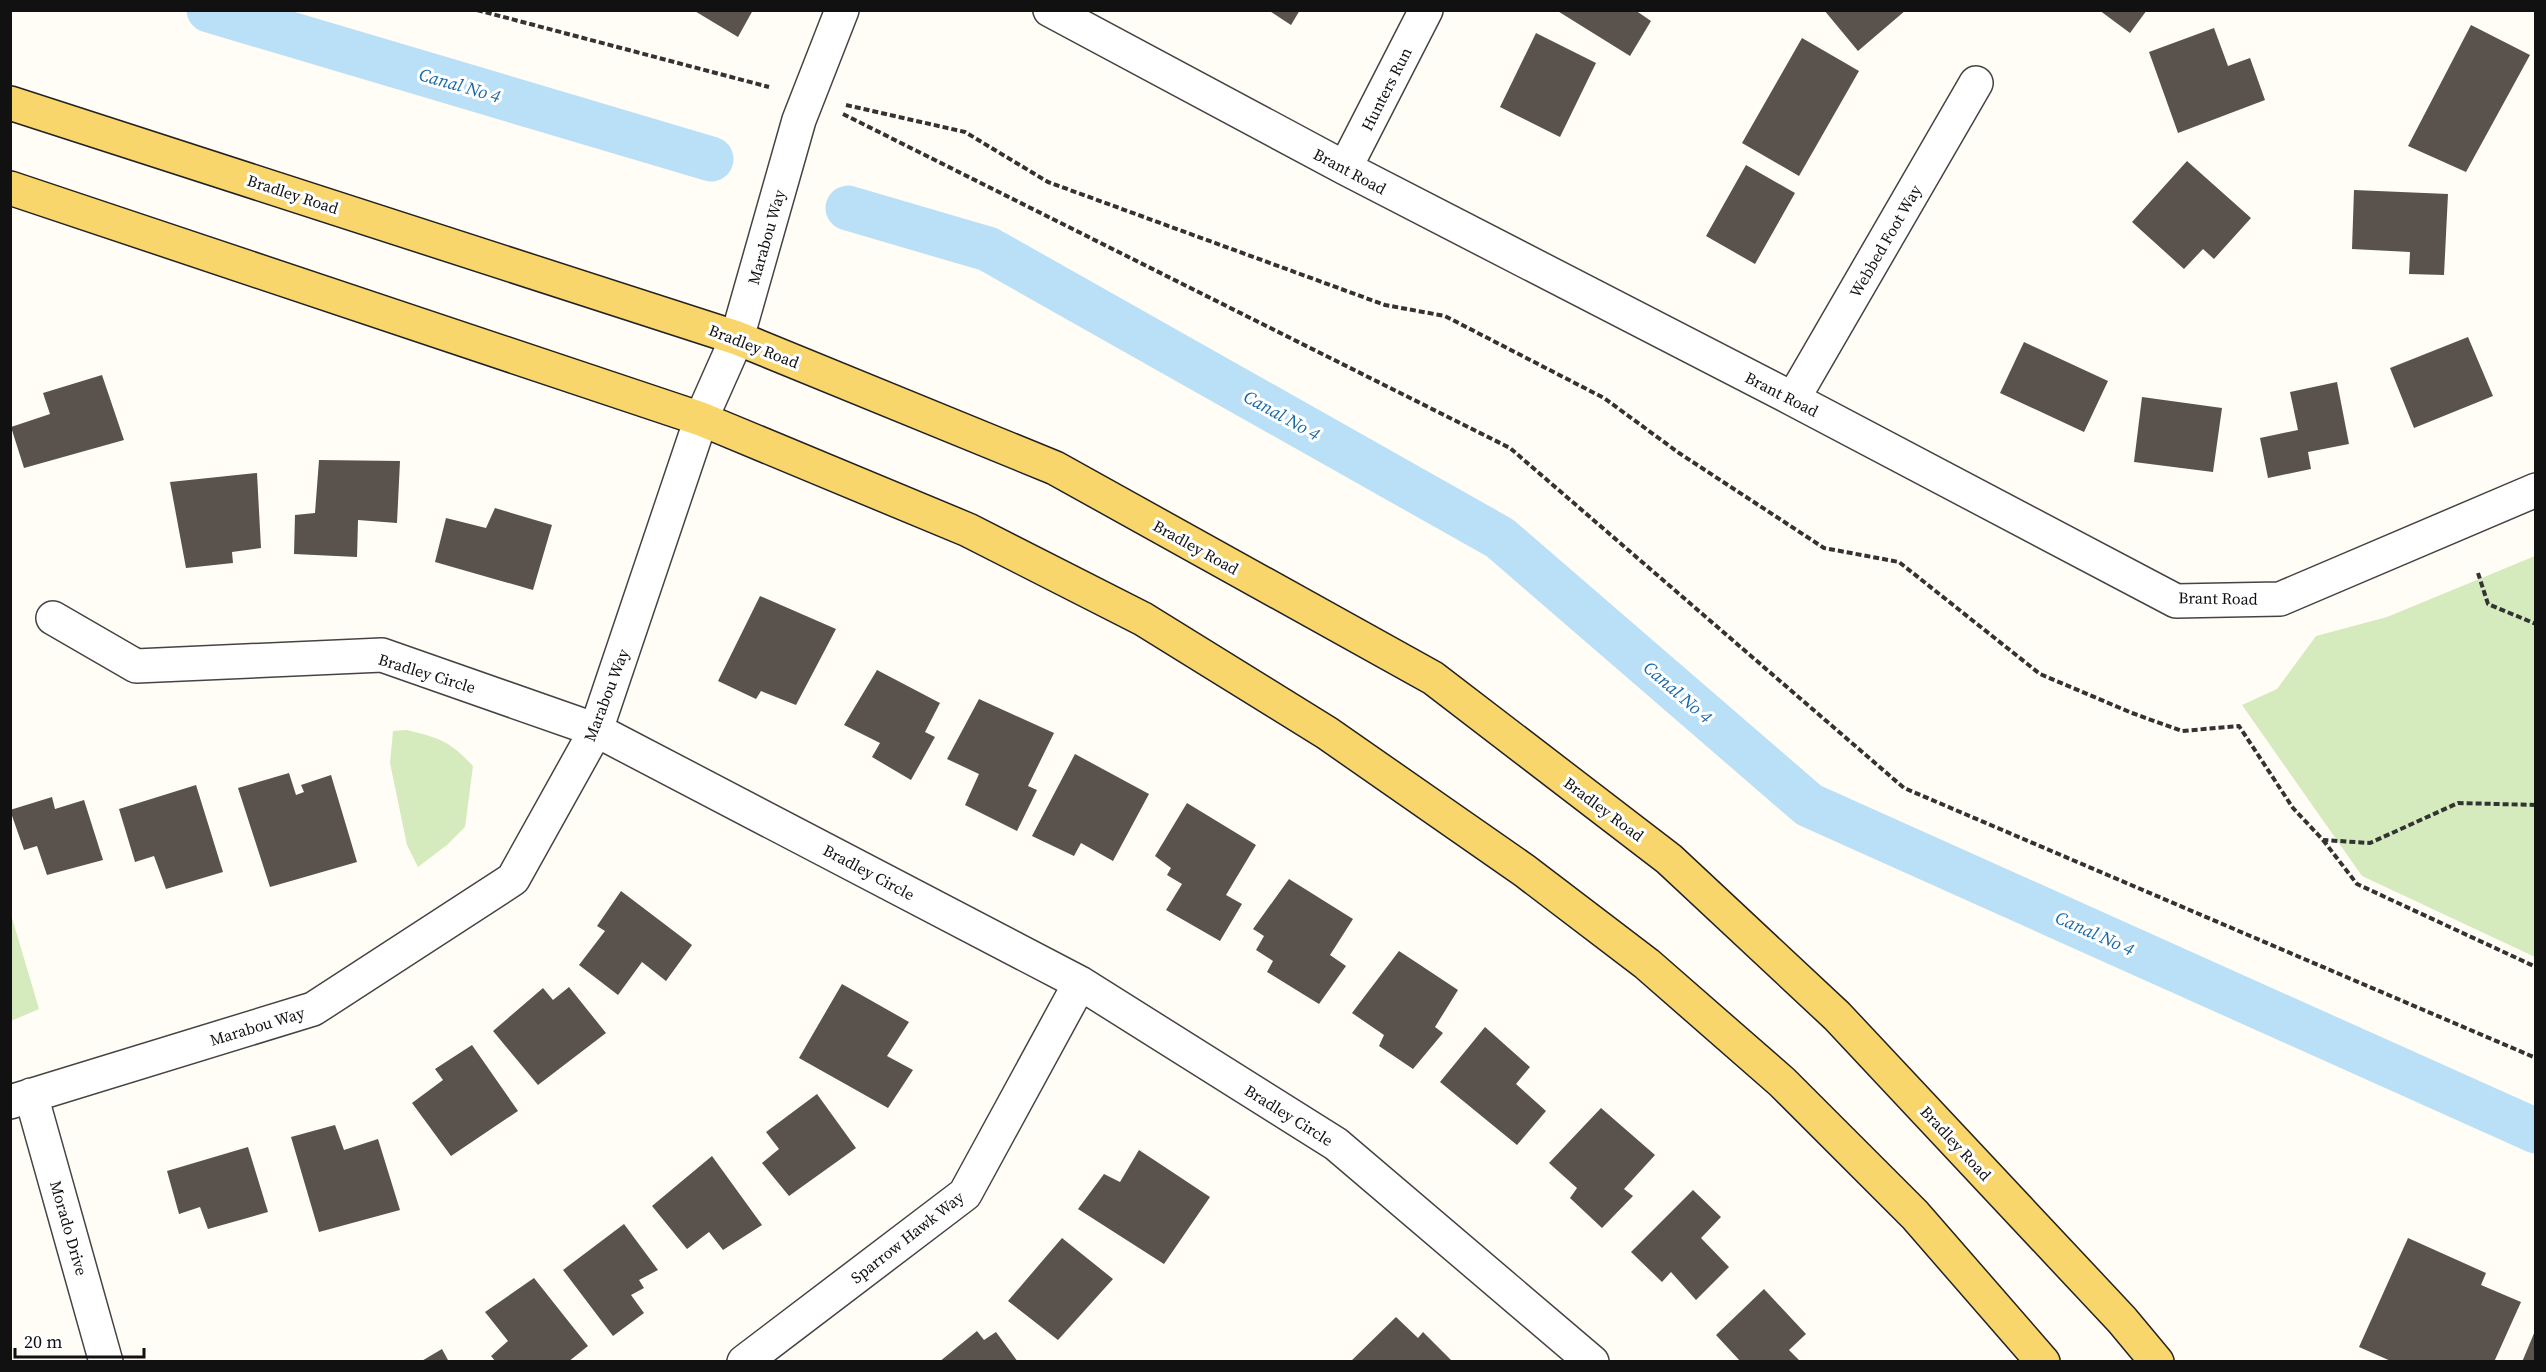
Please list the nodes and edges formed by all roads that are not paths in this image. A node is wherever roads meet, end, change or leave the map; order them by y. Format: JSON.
{"nodes":[{"id":1,"x":842,"y":10,"type":"edge"},
{"id":2,"x":1050,"y":10,"type":"edge"},
{"id":3,"x":1426,"y":10,"type":"edge"},
{"id":4,"x":1976,"y":83,"type":"dead end"},
{"id":5,"x":10,"y":103,"type":"edge"},
{"id":6,"x":1345,"y":168,"type":"junction"},
{"id":7,"x":10,"y":188,"type":"edge"},
{"id":8,"x":737,"y":338,"type":"junction"},
{"id":9,"x":1794,"y":399,"type":"junction"},
{"id":10,"x":701,"y":419,"type":"junction"},
{"id":11,"x":2535,"y":490,"type":"edge"},
{"id":12,"x":53,"y":618,"type":"dead end"},
{"id":13,"x":597,"y":730,"type":"junction"},
{"id":14,"x":1080,"y":983,"type":"junction"},
{"id":15,"x":21,"y":1099,"type":"edge"},
{"id":16,"x":106,"y":1362,"type":"edge"},
{"id":17,"x":744,"y":1362,"type":"edge"},
{"id":18,"x":1592,"y":1362,"type":"edge"},
{"id":19,"x":2043,"y":1362,"type":"edge"},
{"id":20,"x":2157,"y":1362,"type":"edge"}],
"edges":[{"from":1,"to":8,"type":"street","name":"Marabou Way"},
{"from":2,"to":6,"type":"street","name":"Brant Road"},
{"from":3,"to":6,"type":"street","name":"Hunters Run"},
{"from":4,"to":9,"type":"street","name":"Webbed Foot Way"},
{"from":5,"to":8,"type":"main road","name":"Bradley Road"},
{"from":6,"to":9,"type":"street","name":"Brant Road"},
{"from":7,"to":10,"type":"main road"},
{"from":8,"to":10,"type":"street","name":"Marabou Way"},
{"from":8,"to":20,"type":"main road","name":"Bradley Road"},
{"from":9,"to":11,"type":"street","name":"Brant Road"},
{"from":10,"to":13,"type":"street","name":"Marabou Way"},
{"from":10,"to":19,"type":"main road"},
{"from":12,"to":13,"type":"street","name":"Bradley Circle"},
{"from":13,"to":14,"type":"street","name":"Bradley Circle"},
{"from":13,"to":15,"type":"street","name":"Marabou Way"},
{"from":14,"to":17,"type":"street","name":"Sparrow Hawk Way"},
{"from":14,"to":18,"type":"street","name":"Bradley Circle"},
{"from":15,"to":16,"type":"street","name":"Morado Drive"}]}
